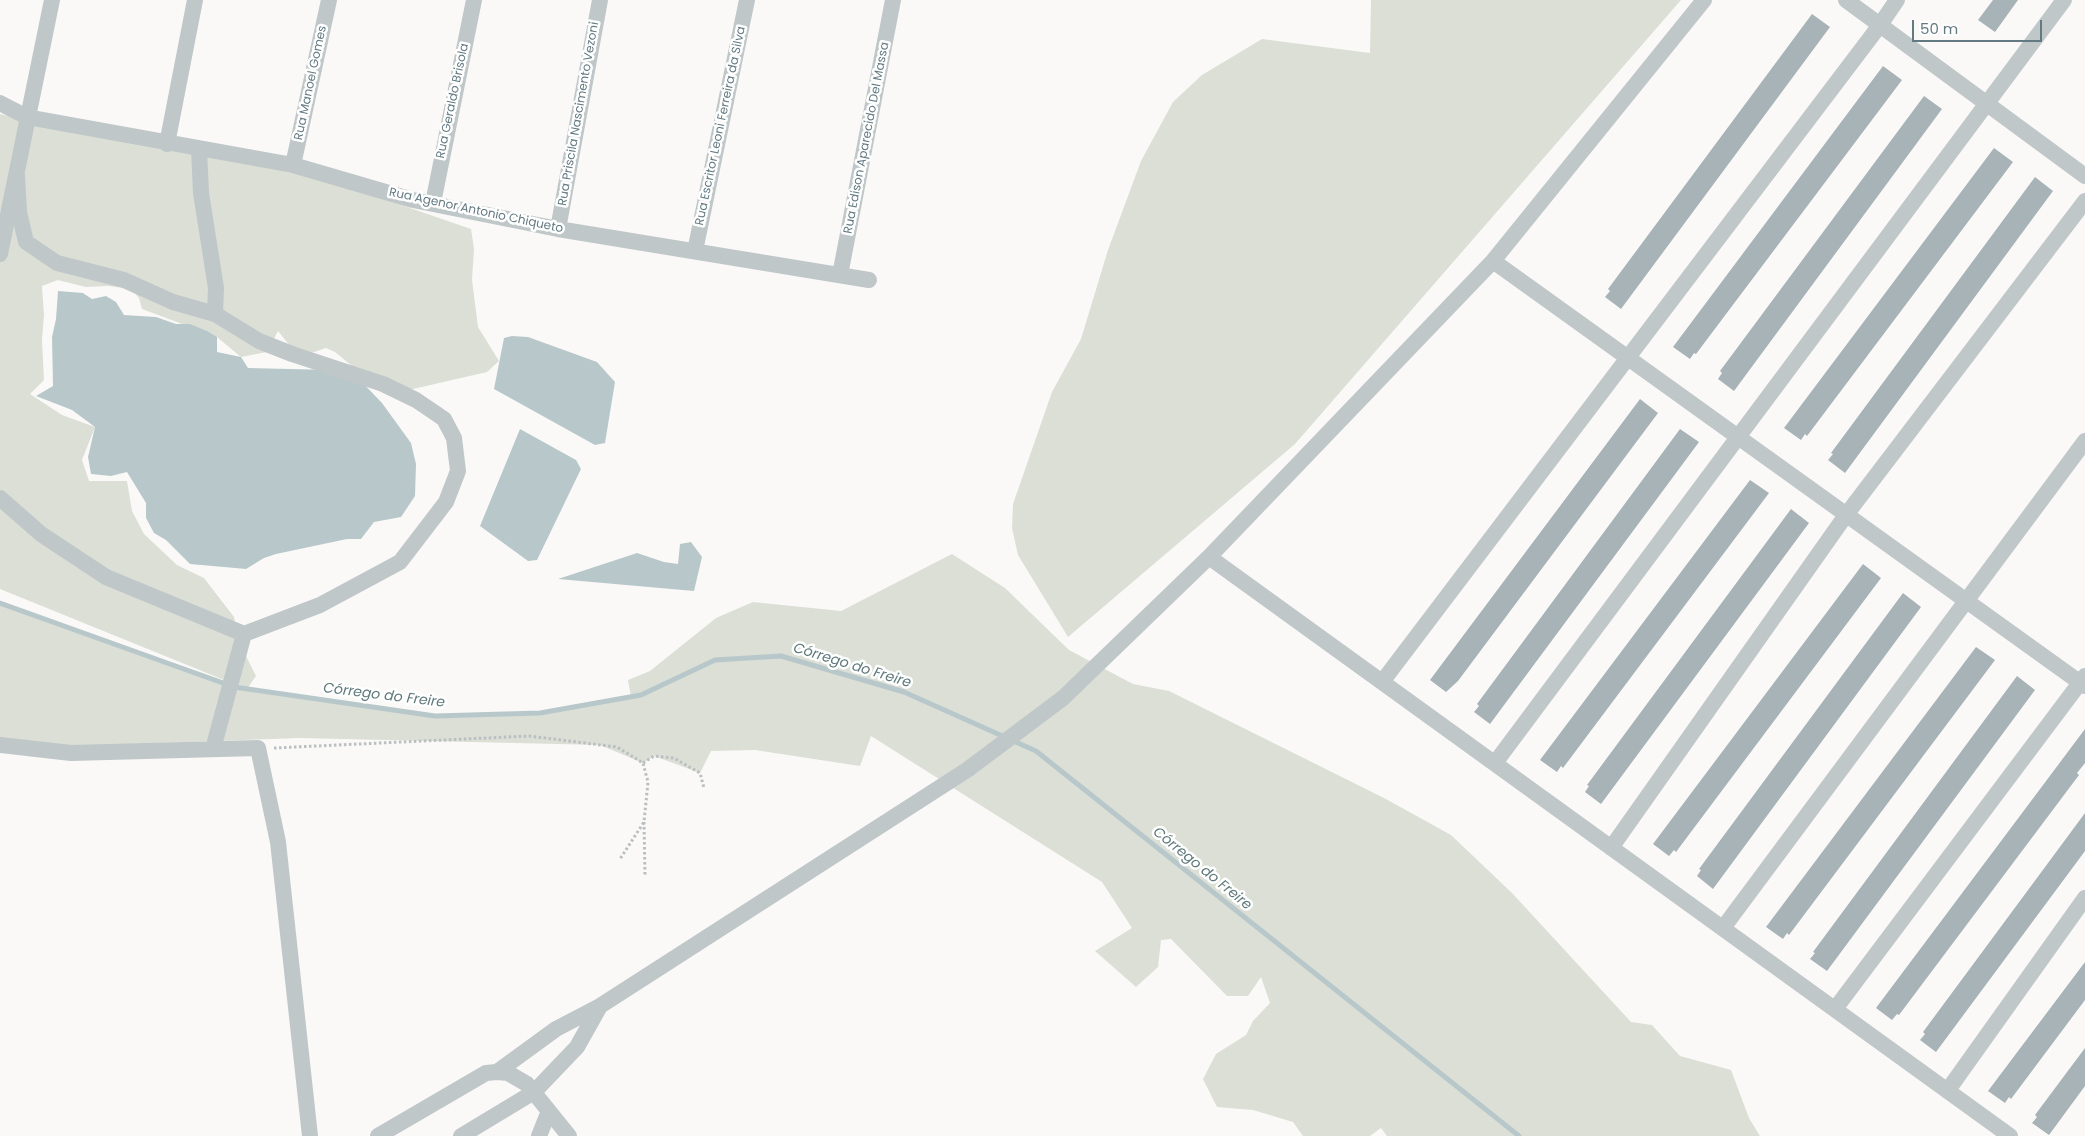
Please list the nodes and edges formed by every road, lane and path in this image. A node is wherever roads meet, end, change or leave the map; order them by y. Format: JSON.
{"nodes":[{"id":1,"x":52,"y":0,"type":"edge"},
{"id":2,"x":195,"y":0,"type":"edge"},
{"id":3,"x":329,"y":0,"type":"edge"},
{"id":4,"x":474,"y":0,"type":"edge"},
{"id":5,"x":600,"y":0,"type":"edge"},
{"id":6,"x":747,"y":0,"type":"edge"},
{"id":7,"x":893,"y":0,"type":"edge"},
{"id":8,"x":1704,"y":0,"type":"edge"},
{"id":9,"x":1846,"y":0,"type":"edge"},
{"id":10,"x":1897,"y":0,"type":"edge"},
{"id":11,"x":2064,"y":0,"type":"edge"},
{"id":12,"x":1880,"y":25,"type":"junction"},
{"id":13,"x":0,"y":103,"type":"edge"},
{"id":14,"x":1987,"y":104,"type":"junction"},
{"id":15,"x":27,"y":117,"type":"junction"},
{"id":16,"x":167,"y":144,"type":"junction"},
{"id":17,"x":199,"y":149,"type":"junction"},
{"id":18,"x":293,"y":165,"type":"junction"},
{"id":19,"x":17,"y":176,"type":"junction"},
{"id":20,"x":2085,"y":176,"type":"edge"},
{"id":21,"x":2085,"y":201,"type":"edge"},
{"id":22,"x":433,"y":203,"type":"junction"},
{"id":23,"x":558,"y":228,"type":"junction"},
{"id":24,"x":694,"y":251,"type":"junction"},
{"id":25,"x":0,"y":254,"type":"edge"},
{"id":26,"x":1493,"y":261,"type":"junction"},
{"id":27,"x":840,"y":276,"type":"junction"},
{"id":28,"x":869,"y":280,"type":"dead end"},
{"id":29,"x":215,"y":314,"type":"junction"},
{"id":30,"x":1627,"y":357,"type":"junction"},
{"id":31,"x":1737,"y":436,"type":"junction"},
{"id":32,"x":2085,"y":441,"type":"edge"},
{"id":33,"x":0,"y":498,"type":"edge"},
{"id":34,"x":1846,"y":515,"type":"junction"},
{"id":35,"x":1209,"y":557,"type":"junction"},
{"id":36,"x":1966,"y":601,"type":"junction"},
{"id":37,"x":244,"y":634,"type":"junction"},
{"id":38,"x":1382,"y":682,"type":"junction"},
{"id":39,"x":2083,"y":682,"type":"edge"},
{"id":40,"x":0,"y":745,"type":"edge"},
{"id":41,"x":258,"y":748,"type":"junction"},
{"id":42,"x":213,"y":749,"type":"junction"},
{"id":43,"x":643,"y":763,"type":"junction"},
{"id":44,"x":1494,"y":763,"type":"junction"},
{"id":45,"x":704,"y":788,"type":"dead end"},
{"id":46,"x":644,"y":822,"type":"junction"},
{"id":47,"x":1611,"y":848,"type":"junction"},
{"id":48,"x":620,"y":860,"type":"dead end"},
{"id":49,"x":645,"y":876,"type":"dead end"},
{"id":50,"x":2085,"y":898,"type":"edge"},
{"id":51,"x":1723,"y":928,"type":"junction"},
{"id":52,"x":600,"y":1006,"type":"junction"},
{"id":53,"x":1834,"y":1009,"type":"junction"},
{"id":54,"x":497,"y":1072,"type":"junction"},
{"id":55,"x":1948,"y":1090,"type":"junction"},
{"id":56,"x":534,"y":1092,"type":"junction"},
{"id":57,"x":549,"y":1111,"type":"junction"},
{"id":58,"x":310,"y":1136,"type":"edge"},
{"id":59,"x":378,"y":1136,"type":"edge"},
{"id":60,"x":461,"y":1136,"type":"edge"},
{"id":61,"x":539,"y":1136,"type":"edge"},
{"id":62,"x":569,"y":1136,"type":"edge"},
{"id":63,"x":2010,"y":1136,"type":"edge"}],
"edges":[{"from":1,"to":15,"type":"street"},
{"from":2,"to":16,"type":"street"},
{"from":3,"to":18,"type":"street","name":"Rua Manoel Gomes"},
{"from":4,"to":22,"type":"street","name":"Rua Geraldo Brisola"},
{"from":5,"to":23,"type":"street","name":"Rua Priscila Nascimento Vezoni"},
{"from":6,"to":24,"type":"street","name":"Rua Escritor Leoni Ferreira da Silva"},
{"from":7,"to":27,"type":"street","name":"Rua Edison Aparecido Del Massa"},
{"from":8,"to":26,"type":"street"},
{"from":9,"to":12,"type":"street"},
{"from":10,"to":12,"type":"street"},
{"from":11,"to":14,"type":"street"},
{"from":12,"to":14,"type":"street"},
{"from":12,"to":30,"type":"street"},
{"from":13,"to":15,"type":"street","name":"Rua Agenor Antonio Chiqueto"},
{"from":14,"to":20,"type":"street"},
{"from":14,"to":31,"type":"street"},
{"from":15,"to":16,"type":"street","name":"Rua Agenor Antonio Chiqueto"},
{"from":15,"to":19,"type":"street"},
{"from":16,"to":17,"type":"street","name":"Rua Agenor Antonio Chiqueto"},
{"from":17,"to":18,"type":"street","name":"Rua Agenor Antonio Chiqueto"},
{"from":17,"to":29,"type":"street"},
{"from":18,"to":22,"type":"street","name":"Rua Agenor Antonio Chiqueto"},
{"from":19,"to":25,"type":"street"},
{"from":19,"to":29,"type":"street"},
{"from":21,"to":34,"type":"street"},
{"from":22,"to":23,"type":"street","name":"Rua Agenor Antonio Chiqueto"},
{"from":23,"to":24,"type":"street","name":"Rua Agenor Antonio Chiqueto"},
{"from":24,"to":27,"type":"street","name":"Rua Agenor Antonio Chiqueto"},
{"from":26,"to":30,"type":"street"},
{"from":26,"to":35,"type":"street"},
{"from":27,"to":28,"type":"street","name":"Rua Agenor Antonio Chiqueto"},
{"from":29,"to":37,"type":"street"},
{"from":30,"to":31,"type":"street"},
{"from":30,"to":38,"type":"street"},
{"from":31,"to":34,"type":"street"},
{"from":31,"to":44,"type":"street"},
{"from":32,"to":36,"type":"street"},
{"from":33,"to":37,"type":"street"},
{"from":34,"to":36,"type":"street"},
{"from":34,"to":47,"type":"street"},
{"from":35,"to":38,"type":"street"},
{"from":35,"to":52,"type":"street"},
{"from":36,"to":39,"type":"street"},
{"from":36,"to":51,"type":"street"},
{"from":37,"to":42,"type":"street"},
{"from":38,"to":44,"type":"street"},
{"from":39,"to":53,"type":"street"},
{"from":40,"to":42,"type":"street"},
{"from":41,"to":42,"type":"street"},
{"from":41,"to":43,"type":"path"},
{"from":41,"to":58,"type":"street"},
{"from":43,"to":45,"type":"path"},
{"from":43,"to":46,"type":"path"},
{"from":44,"to":47,"type":"street"},
{"from":46,"to":48,"type":"path"},
{"from":46,"to":49,"type":"path"},
{"from":47,"to":51,"type":"street"},
{"from":50,"to":55,"type":"street"},
{"from":51,"to":53,"type":"street"},
{"from":52,"to":54,"type":"street"},
{"from":52,"to":56,"type":"street"},
{"from":53,"to":55,"type":"street"},
{"from":54,"to":56,"type":"street"},
{"from":54,"to":59,"type":"street"},
{"from":55,"to":63,"type":"street"},
{"from":56,"to":57,"type":"street"},
{"from":56,"to":60,"type":"street"},
{"from":57,"to":61,"type":"street"},
{"from":57,"to":62,"type":"street"}]}
